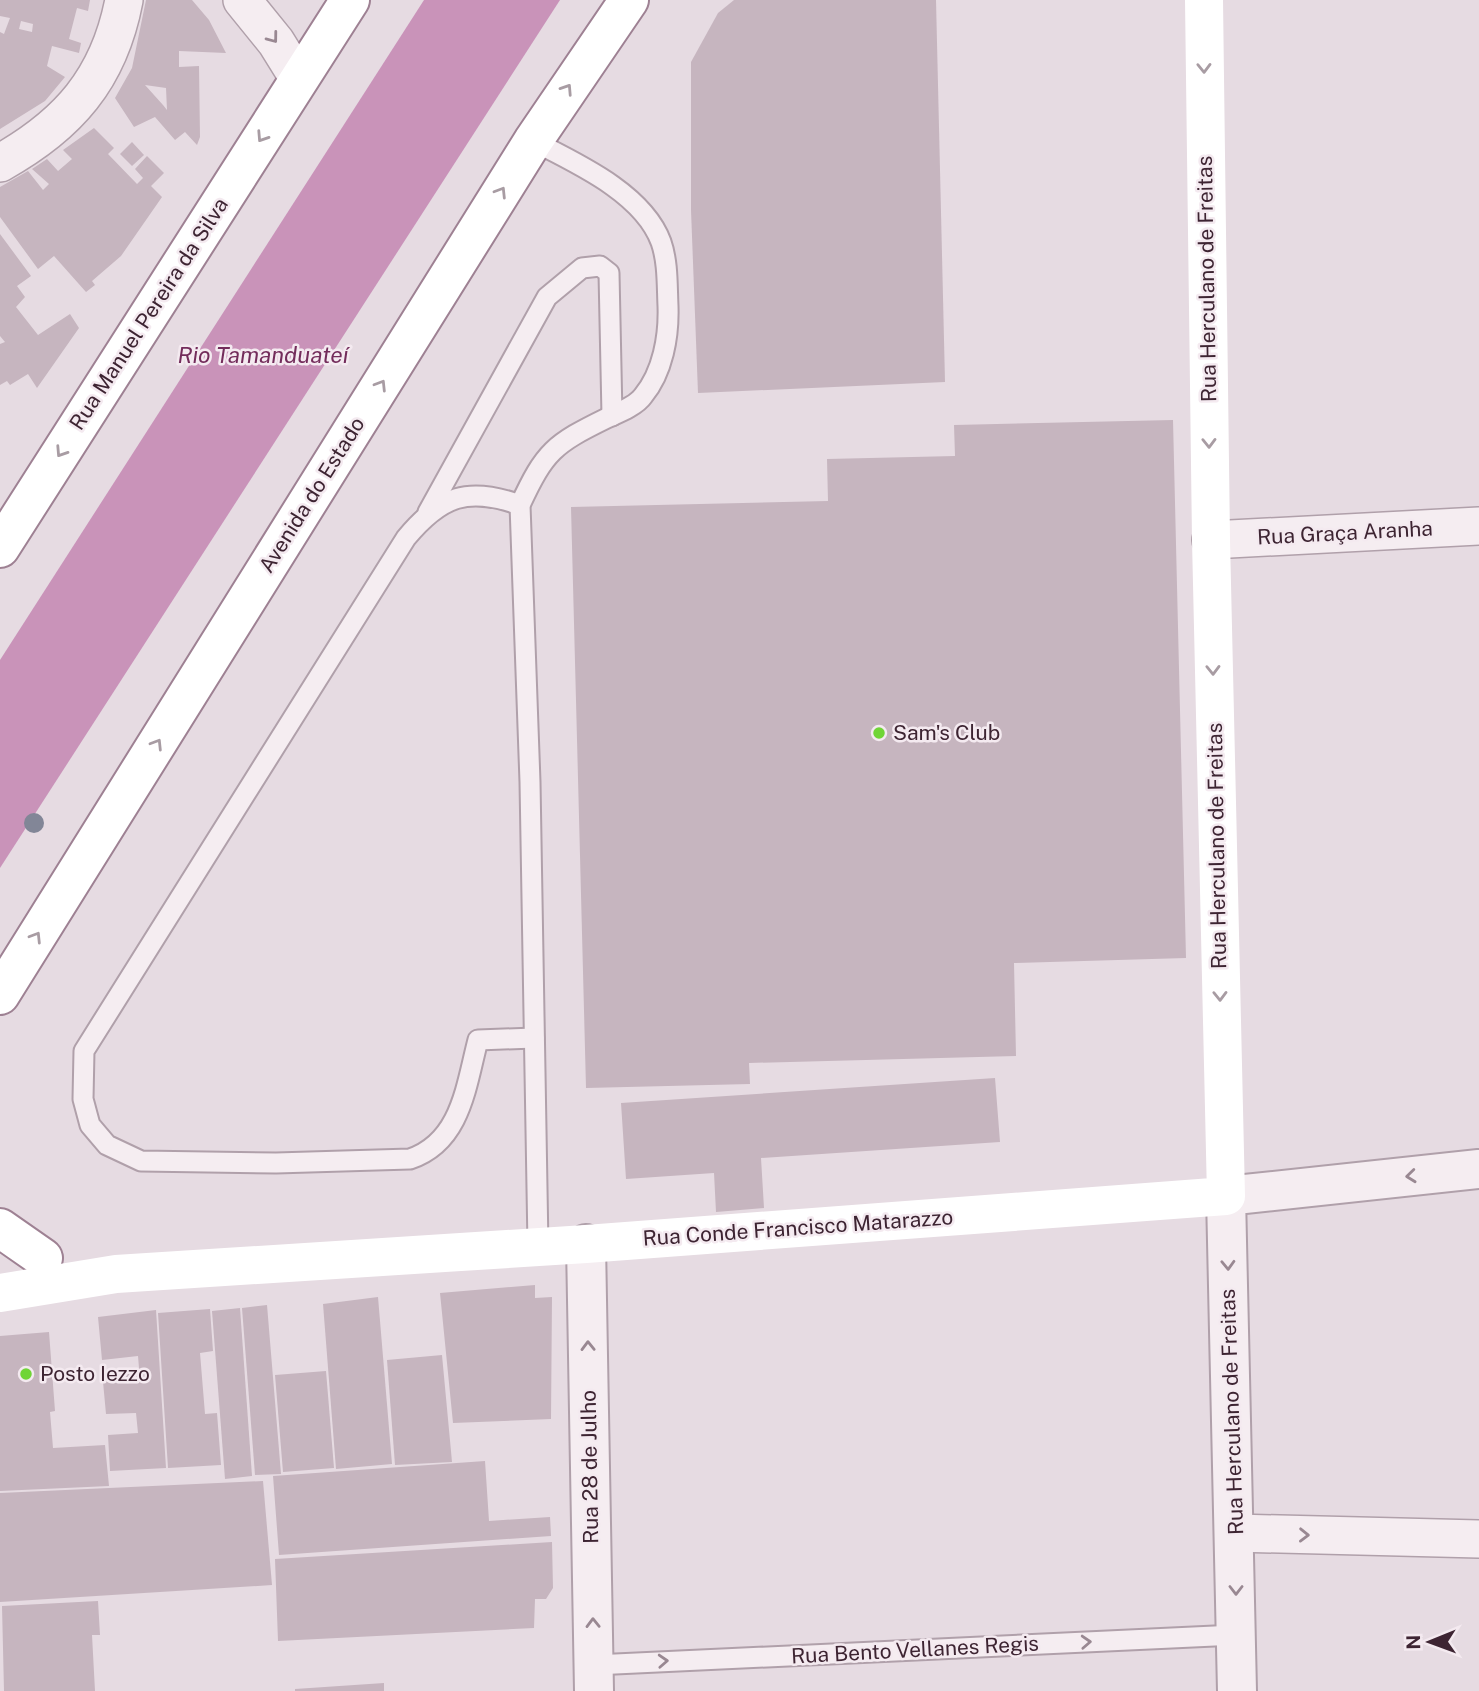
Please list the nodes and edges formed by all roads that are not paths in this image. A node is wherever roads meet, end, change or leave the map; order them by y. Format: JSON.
{"nodes":[{"id":1,"x":124,"y":0,"type":"edge"},
{"id":2,"x":242,"y":0,"type":"edge"},
{"id":3,"x":350,"y":0,"type":"edge"},
{"id":4,"x":629,"y":0,"type":"edge"},
{"id":5,"x":1203,"y":0,"type":"edge"},
{"id":6,"x":299,"y":79,"type":"junction"},
{"id":7,"x":533,"y":141,"type":"junction"},
{"id":8,"x":0,"y":163,"type":"edge"},
{"id":9,"x":612,"y":416,"type":"junction"},
{"id":10,"x":520,"y":505,"type":"junction"},
{"id":11,"x":428,"y":512,"type":"junction"},
{"id":12,"x":1479,"y":526,"type":"edge"},
{"id":13,"x":1211,"y":540,"type":"junction"},
{"id":14,"x":0,"y":548,"type":"edge"},
{"id":15,"x":0,"y":995,"type":"edge"},
{"id":16,"x":534,"y":1038,"type":"junction"},
{"id":17,"x":1479,"y":1169,"type":"edge"},
{"id":18,"x":1226,"y":1196,"type":"junction"},
{"id":19,"x":0,"y":1228,"type":"edge"},
{"id":20,"x":586,"y":1244,"type":"junction"},
{"id":21,"x":538,"y":1246,"type":"junction"},
{"id":22,"x":0,"y":1248,"type":"edge"},
{"id":23,"x":43,"y":1258,"type":"junction"},
{"id":24,"x":116,"y":1274,"type":"junction"},
{"id":25,"x":0,"y":1293,"type":"edge"},
{"id":26,"x":1236,"y":1533,"type":"junction"},
{"id":27,"x":1479,"y":1539,"type":"edge"},
{"id":28,"x":1236,"y":1635,"type":"junction"},
{"id":29,"x":594,"y":1678,"type":"edge"},
{"id":30,"x":1237,"y":1691,"type":"edge"}],
"edges":[{"from":1,"to":8,"type":"street"},
{"from":2,"to":6,"type":"street","one_way":true},
{"from":3,"to":6,"type":"main road","name":"Rua Manuel Pereira da Silva"},
{"from":7,"to":4,"type":"main road","name":"Avenida do Estado","one_way":true},
{"from":5,"to":13,"type":"main road","name":"Rua Herculano de Freitas","one_way":true},
{"from":6,"to":14,"type":"main road","name":"Rua Manuel Pereira da Silva","one_way":true},
{"from":7,"to":9,"type":"lane"},
{"from":15,"to":7,"type":"main road","name":"Avenida do Estado","one_way":true},
{"from":9,"to":10,"type":"lane"},
{"from":9,"to":11,"type":"lane"},
{"from":10,"to":11,"type":"lane"},
{"from":10,"to":16,"type":"lane"},
{"from":11,"to":16,"type":"lane"},
{"from":12,"to":13,"type":"street","name":"Rua Graça Aranha"},
{"from":13,"to":18,"type":"main road","name":"Rua Herculano de Freitas","one_way":true},
{"from":16,"to":21,"type":"lane"},
{"from":17,"to":18,"type":"street","name":"Rua Conde Francisco Matarazzo","one_way":true},
{"from":18,"to":20,"type":"main road","name":"Rua Conde Francisco Matarazzo"},
{"from":18,"to":26,"type":"street","name":"Rua Herculano de Freitas","one_way":true},
{"from":19,"to":23,"type":"main road"},
{"from":20,"to":21,"type":"main road","name":"Rua Conde Francisco Matarazzo"},
{"from":29,"to":20,"type":"street","name":"Rua 28 de Julho","one_way":true},
{"from":21,"to":24,"type":"main road","name":"Rua Conde Francisco Matarazzo"},
{"from":22,"to":23,"type":"main road","name":"Rua Conde Francisco Matarazzo"},
{"from":23,"to":24,"type":"main road","name":"Rua Conde Francisco Matarazzo"},
{"from":24,"to":25,"type":"main road","name":"Rua Conde Francisco Matarazzo"},
{"from":26,"to":27,"type":"street","one_way":true},
{"from":26,"to":28,"type":"street","name":"Rua Herculano de Freitas","one_way":true},
{"from":29,"to":28,"type":"lane","name":"Rua Bento Vellanes Regis","one_way":true},
{"from":28,"to":30,"type":"street","name":"Rua Herculano de Freitas"}]}
